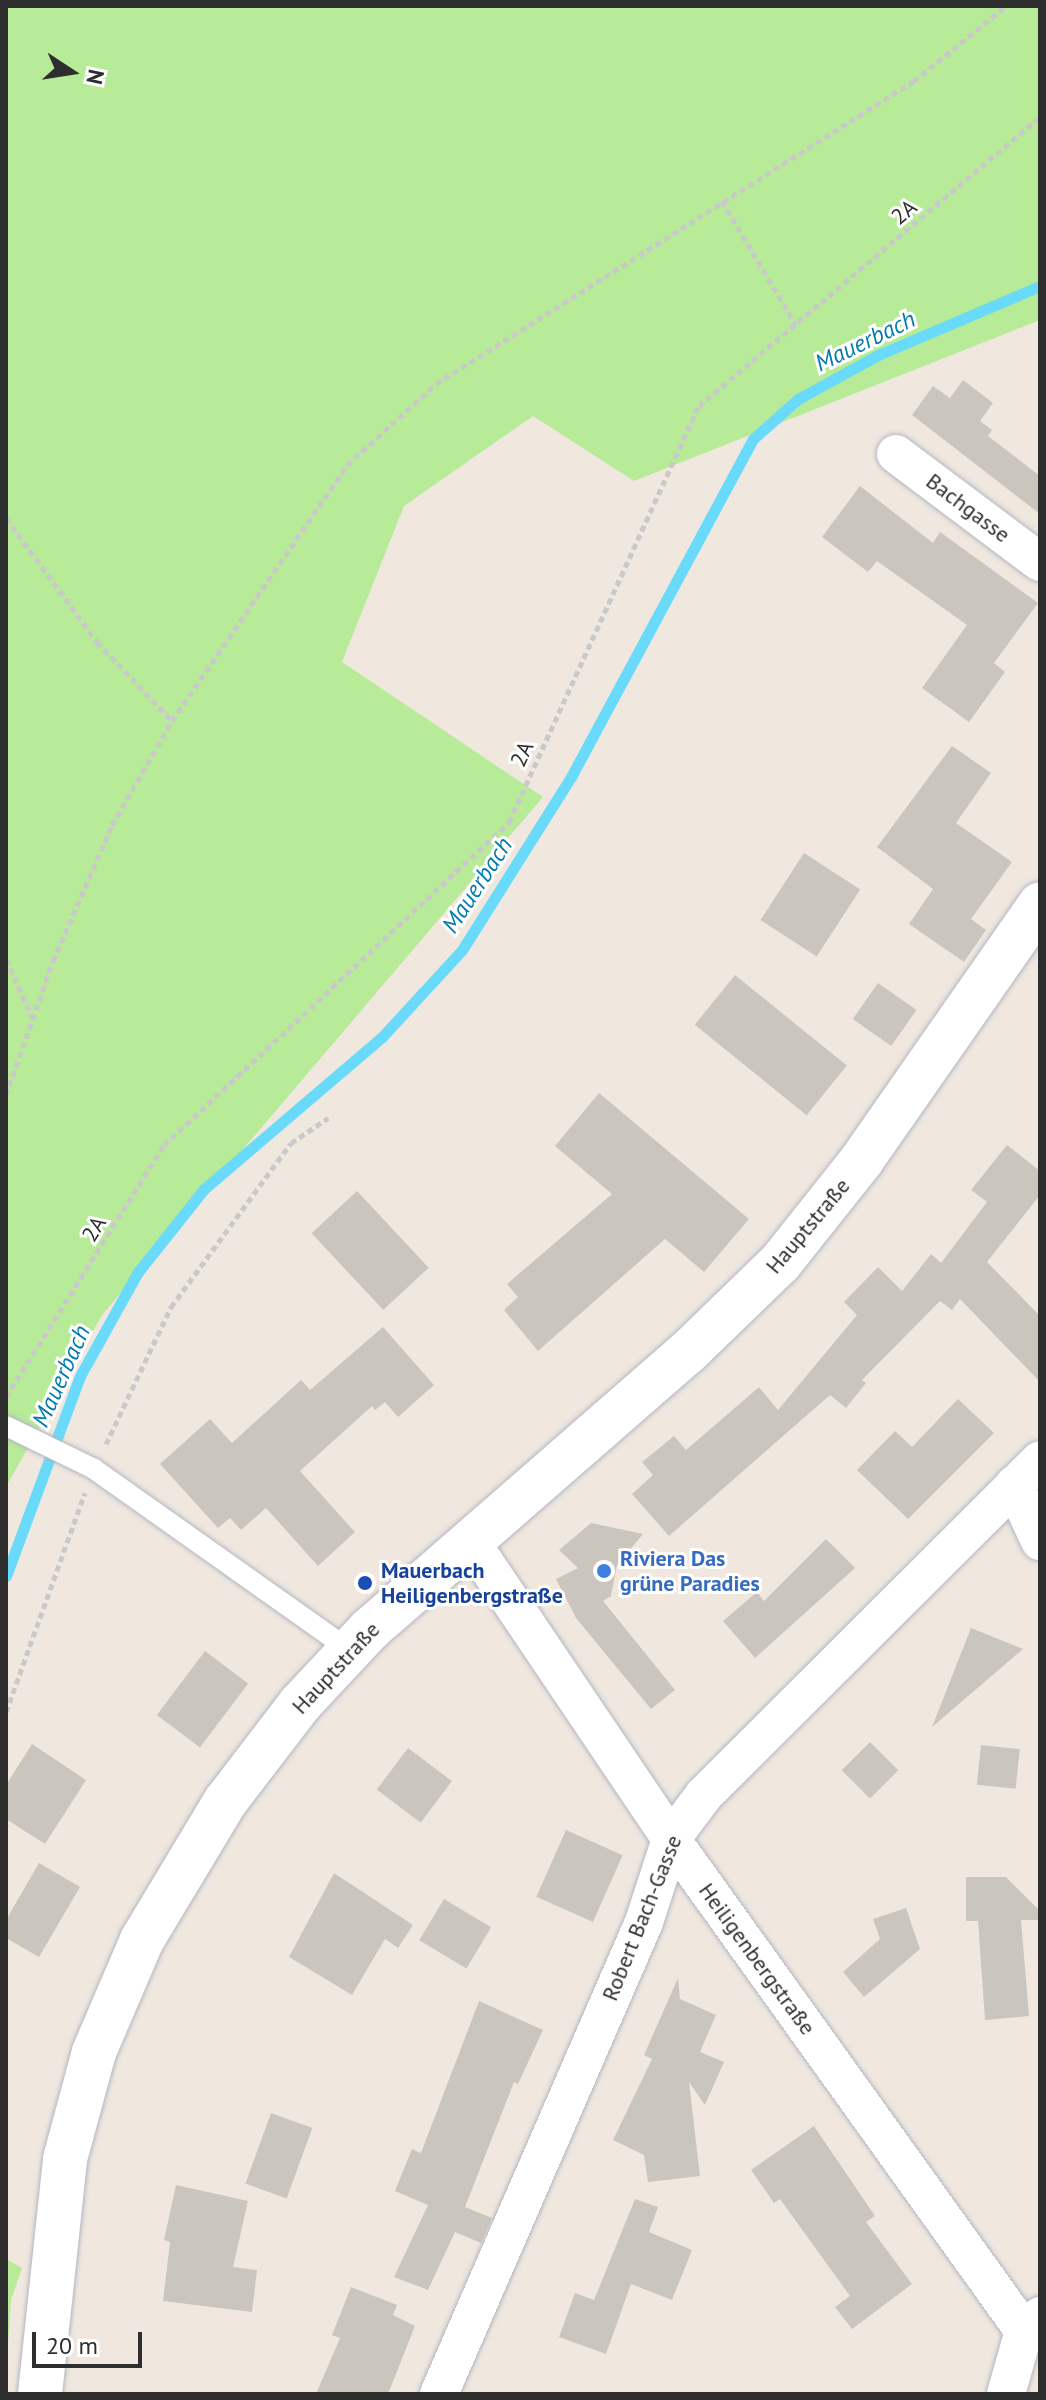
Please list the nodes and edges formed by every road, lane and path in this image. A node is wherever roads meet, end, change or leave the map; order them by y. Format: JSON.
{"nodes":[{"id":1,"x":1006,"y":6,"type":"edge"},
{"id":2,"x":1040,"y":117,"type":"edge"},
{"id":3,"x":722,"y":201,"type":"junction"},
{"id":4,"x":796,"y":325,"type":"junction"},
{"id":5,"x":896,"y":454,"type":"dead end"},
{"id":6,"x":6,"y":518,"type":"edge"},
{"id":7,"x":1040,"y":562,"type":"edge"},
{"id":8,"x":172,"y":721,"type":"junction"},
{"id":9,"x":1040,"y":904,"type":"edge"},
{"id":10,"x":6,"y":959,"type":"edge"},
{"id":11,"x":33,"y":1018,"type":"junction"},
{"id":12,"x":6,"y":1095,"type":"edge"},
{"id":13,"x":328,"y":1118,"type":"dead end"},
{"id":14,"x":6,"y":1397,"type":"edge"},
{"id":15,"x":6,"y":1426,"type":"edge"},
{"id":16,"x":94,"y":1469,"type":"junction"},
{"id":17,"x":1027,"y":1473,"type":"edge"},
{"id":18,"x":470,"y":1541,"type":"junction"},
{"id":19,"x":1040,"y":1541,"type":"edge"},
{"id":20,"x":350,"y":1650,"type":"junction"},
{"id":21,"x":6,"y":1712,"type":"edge"},
{"id":22,"x":671,"y":1839,"type":"junction"},
{"id":23,"x":1032,"y":2324,"type":"edge"},
{"id":24,"x":40,"y":2394,"type":"edge"},
{"id":25,"x":439,"y":2394,"type":"edge"},
{"id":26,"x":1006,"y":2394,"type":"edge"}],
"edges":[{"from":1,"to":3,"type":"path"},
{"from":2,"to":4,"type":"path","name":"2A"},
{"from":3,"to":4,"type":"path"},
{"from":3,"to":8,"type":"path"},
{"from":4,"to":14,"type":"path","name":"2A"},
{"from":5,"to":7,"type":"street","name":"Bachgasse"},
{"from":6,"to":8,"type":"path"},
{"from":8,"to":11,"type":"path"},
{"from":9,"to":18,"type":"main road","name":"Hauptstraße"},
{"from":10,"to":11,"type":"path"},
{"from":11,"to":12,"type":"path"},
{"from":13,"to":16,"type":"path"},
{"from":15,"to":16,"type":"lane"},
{"from":16,"to":20,"type":"lane"},
{"from":16,"to":21,"type":"path"},
{"from":17,"to":19,"type":"street"},
{"from":17,"to":22,"type":"street","name":"Robert Bach-Gasse"},
{"from":18,"to":20,"type":"main road","name":"Hauptstraße"},
{"from":18,"to":22,"type":"street","name":"Heiligenbergstraße"},
{"from":20,"to":24,"type":"main road","name":"Hauptstraße"},
{"from":22,"to":23,"type":"street","name":"Heiligenbergstraße"},
{"from":22,"to":25,"type":"street","name":"Robert Bach-Gasse"},
{"from":23,"to":26,"type":"street"}]}
